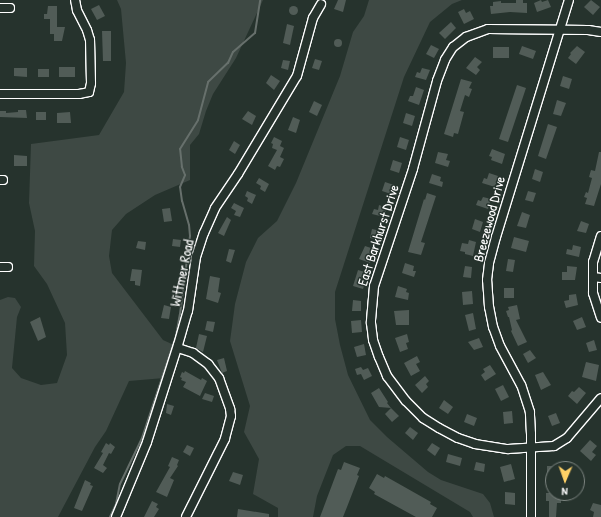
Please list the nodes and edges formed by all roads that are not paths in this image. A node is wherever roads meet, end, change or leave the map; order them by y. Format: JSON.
{"nodes":[{"id":1,"x":75,"y":0,"type":"edge"},
{"id":2,"x":570,"y":0,"type":"edge"},
{"id":3,"x":321,"y":4,"type":"dead end"},
{"id":4,"x":0,"y":8,"type":"edge"},
{"id":5,"x":10,"y":8,"type":"dead end"},
{"id":6,"x":559,"y":30,"type":"junction"},
{"id":7,"x":601,"y":32,"type":"edge"},
{"id":8,"x":0,"y":94,"type":"edge"},
{"id":9,"x":601,"y":236,"type":"edge"},
{"id":10,"x":597,"y":278,"type":"edge"},
{"id":11,"x":601,"y":318,"type":"edge"},
{"id":12,"x":178,"y":348,"type":"junction"},
{"id":13,"x":601,"y":398,"type":"edge"},
{"id":14,"x":531,"y":448,"type":"junction"},
{"id":15,"x":116,"y":517,"type":"edge"},
{"id":16,"x":186,"y":517,"type":"edge"},
{"id":17,"x":531,"y":517,"type":"edge"}],
"edges":[{"from":1,"to":8,"type":"street"},
{"from":2,"to":6,"type":"street","name":"Breezewood Drive"},
{"from":3,"to":12,"type":"street","name":"Wittmer Road"},
{"from":4,"to":5,"type":"street"},
{"from":6,"to":7,"type":"street","name":"East Barkhurst Drive"},
{"from":6,"to":14,"type":"street","name":"Breezewood Drive"},
{"from":6,"to":14,"type":"street","name":"East Barkhurst Drive"},
{"from":9,"to":10,"type":"street"},
{"from":10,"to":11,"type":"street"},
{"from":12,"to":15,"type":"street","name":"Wittmer Road"},
{"from":12,"to":16,"type":"street"},
{"from":13,"to":14,"type":"street","name":"East Barkhurst Drive"},
{"from":14,"to":17,"type":"street","name":"Breezewood Drive"}]}
